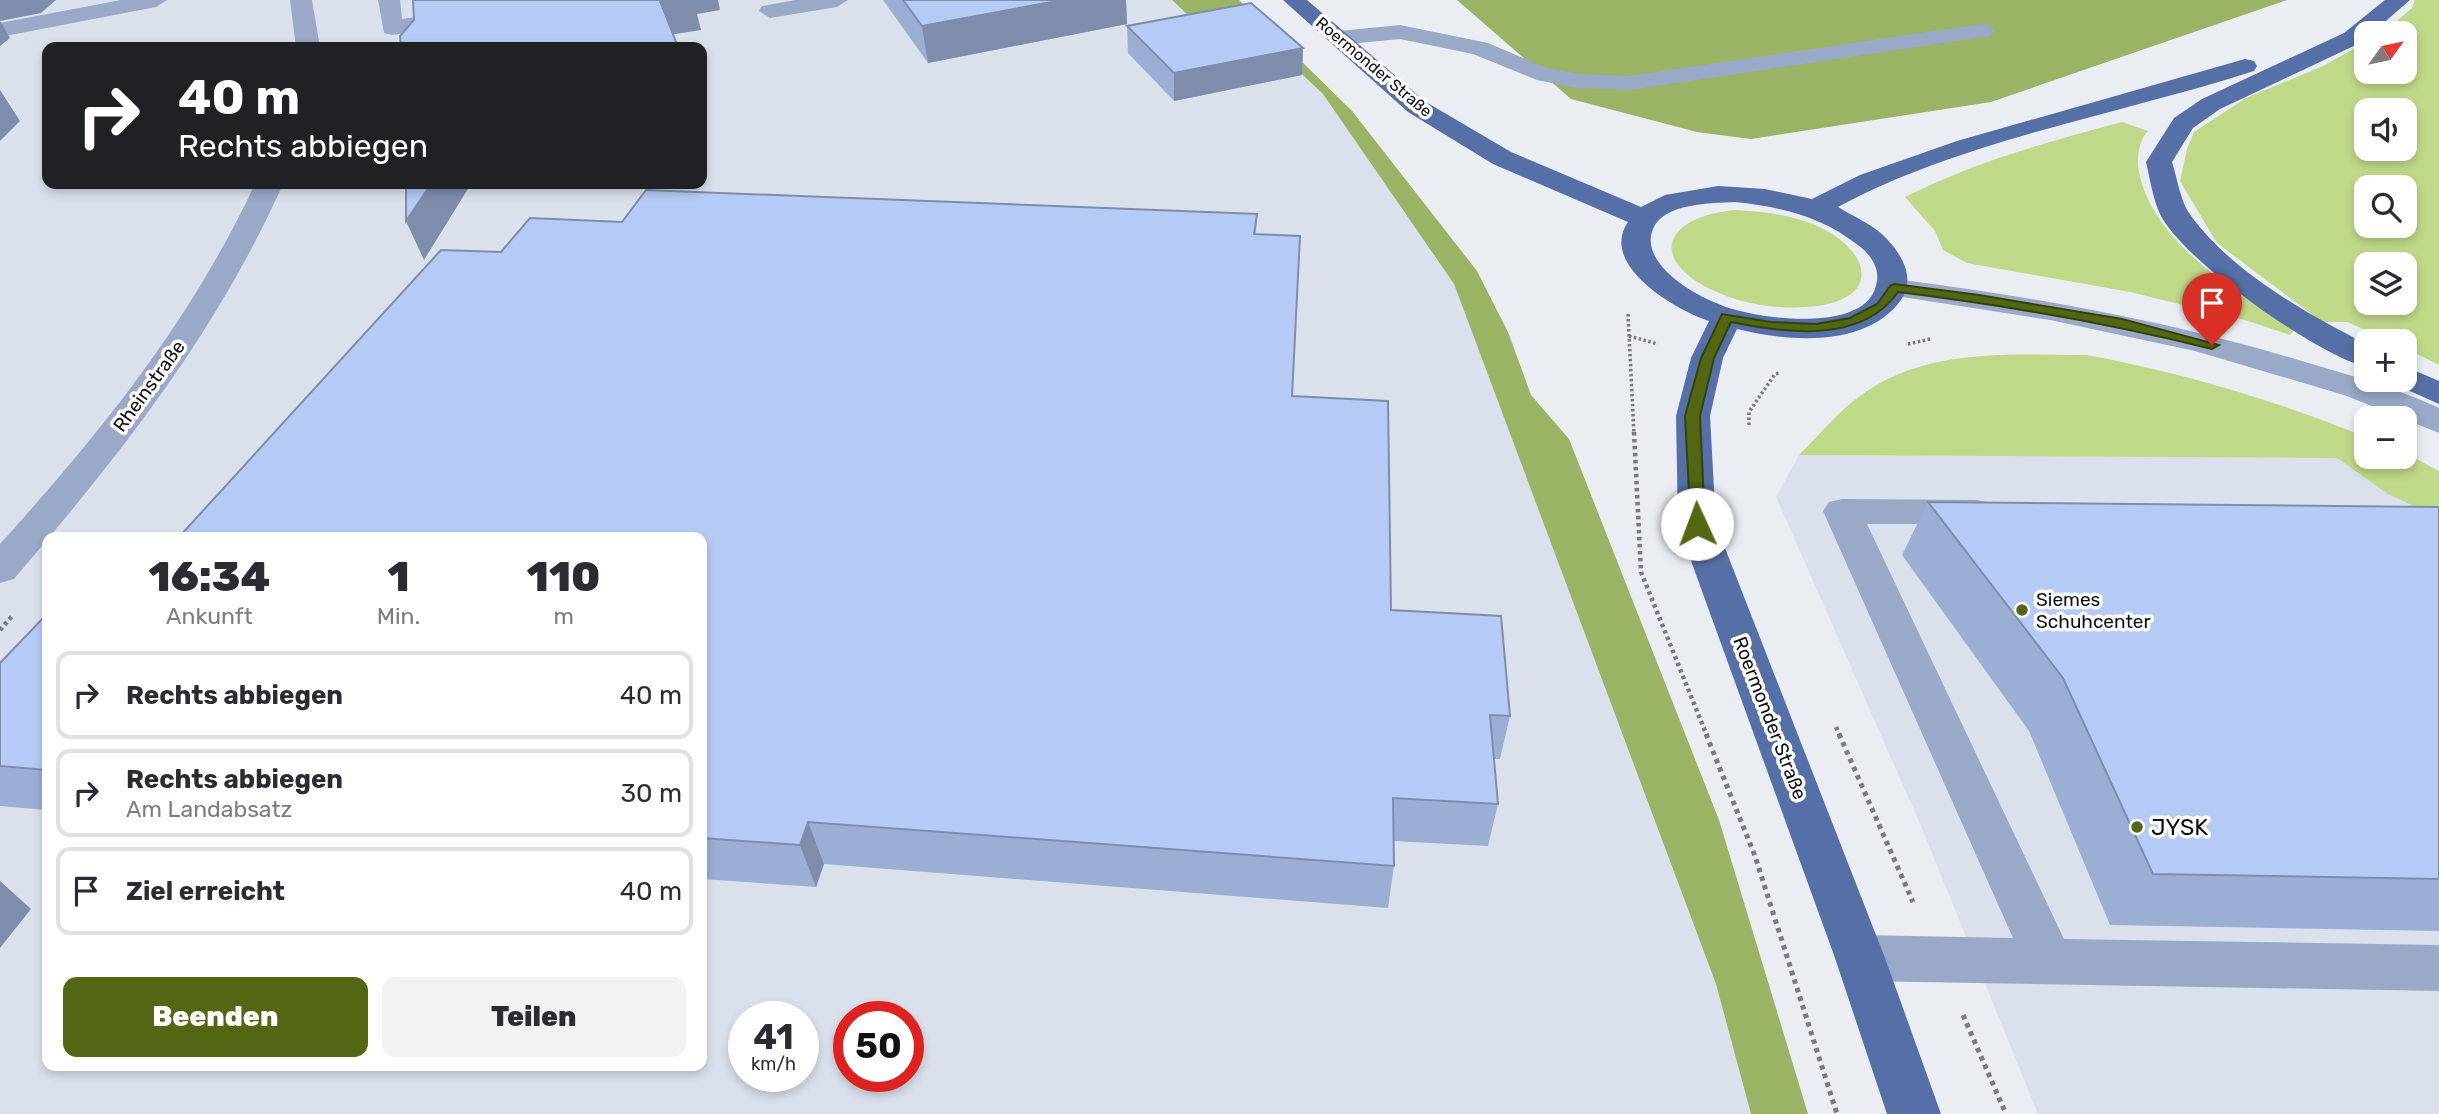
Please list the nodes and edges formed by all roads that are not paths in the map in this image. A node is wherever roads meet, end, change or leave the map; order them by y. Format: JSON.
{"nodes":[{"id":1,"x":156,"y":0,"type":"edge"},
{"id":2,"x":301,"y":0,"type":"edge"},
{"id":3,"x":389,"y":0,"type":"edge"},
{"id":4,"x":836,"y":0,"type":"edge"},
{"id":5,"x":1294,"y":0,"type":"edge"},
{"id":6,"x":2399,"y":0,"type":"edge"},
{"id":7,"x":2348,"y":9,"type":"edge"},
{"id":8,"x":771,"y":12,"type":"edge"},
{"id":9,"x":488,"y":13,"type":"edge"},
{"id":10,"x":0,"y":30,"type":"edge"},
{"id":11,"x":1982,"y":31,"type":"dead end"},
{"id":12,"x":1339,"y":38,"type":"junction"},
{"id":13,"x":307,"y":42,"type":"edge"},
{"id":14,"x":267,"y":189,"type":"edge"},
{"id":15,"x":1815,"y":209,"type":"junction"},
{"id":16,"x":1645,"y":219,"type":"junction"},
{"id":17,"x":1894,"y":288,"type":"junction"},
{"id":18,"x":1727,"y":317,"type":"junction"},
{"id":19,"x":2354,"y":350,"type":"edge"},
{"id":20,"x":2417,"y":383,"type":"edge"},
{"id":21,"x":2439,"y":394,"type":"edge"},
{"id":22,"x":2439,"y":422,"type":"edge"},
{"id":23,"x":2007,"y":512,"type":"edge"},
{"id":24,"x":0,"y":569,"type":"edge"},
{"id":25,"x":1860,"y":958,"type":"junction"},
{"id":26,"x":2048,"y":959,"type":"junction"},
{"id":27,"x":2439,"y":968,"type":"edge"},
{"id":28,"x":1913,"y":1114,"type":"edge"}],
"edges":[{"from":1,"to":10,"type":"street"},
{"from":2,"to":13,"type":"street"},
{"from":3,"to":9,"type":"street"},
{"from":4,"to":8,"type":"street"},
{"from":5,"to":12,"type":"main road","name":"Roermonder Straße"},
{"from":6,"to":19,"type":"main road"},
{"from":7,"to":15,"type":"main road"},
{"from":11,"to":12,"type":"street"},
{"from":12,"to":16,"type":"main road","name":"Roermonder Straße"},
{"from":14,"to":24,"type":"street","name":"Rheinstraße"},
{"from":15,"to":16,"type":"main road"},
{"from":15,"to":17,"type":"main road"},
{"from":16,"to":18,"type":"main road"},
{"from":17,"to":18,"type":"main road"},
{"from":17,"to":22,"type":"street"},
{"from":18,"to":25,"type":"main road","name":"Roermonder Straße"},
{"from":20,"to":21,"type":"main road"},
{"from":23,"to":26,"type":"street"},
{"from":25,"to":26,"type":"street"},
{"from":25,"to":28,"type":"main road","name":"Roermonder Straße"},
{"from":26,"to":27,"type":"street"}]}
